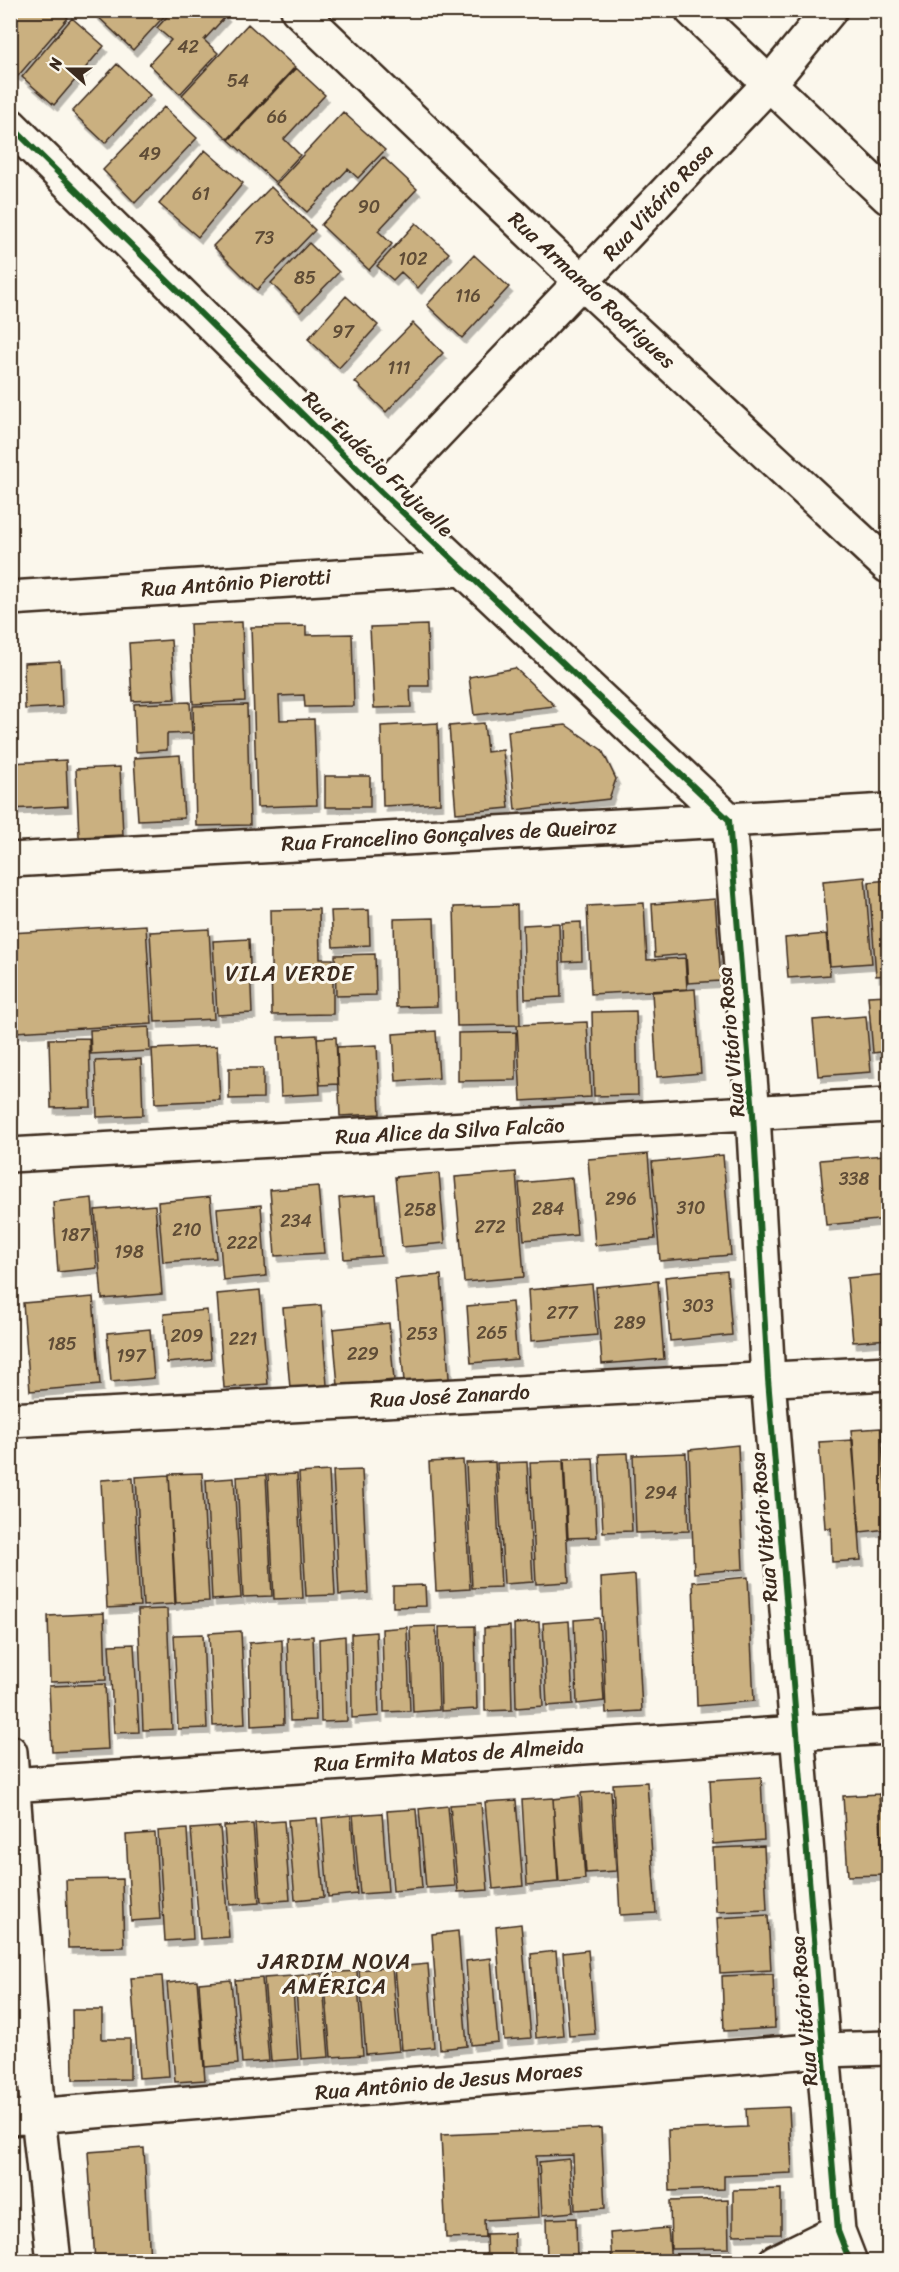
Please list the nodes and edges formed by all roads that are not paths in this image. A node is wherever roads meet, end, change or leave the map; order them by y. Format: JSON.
{"nodes":[{"id":1,"x":298,"y":10,"type":"edge"},
{"id":2,"x":692,"y":10,"type":"edge"},
{"id":3,"x":830,"y":10,"type":"edge"},
{"id":4,"x":769,"y":84,"type":"junction"},
{"id":5,"x":10,"y":126,"type":"edge"},
{"id":6,"x":888,"y":197,"type":"edge"},
{"id":7,"x":582,"y":282,"type":"junction"},
{"id":8,"x":381,"y":492,"type":"junction"},
{"id":9,"x":888,"y":566,"type":"edge"},
{"id":10,"x":462,"y":568,"type":"junction"},
{"id":11,"x":10,"y":598,"type":"edge"},
{"id":12,"x":888,"y":811,"type":"edge"},
{"id":13,"x":729,"y":820,"type":"junction"},
{"id":14,"x":10,"y":860,"type":"edge"},
{"id":15,"x":888,"y":1105,"type":"edge"},
{"id":16,"x":753,"y":1114,"type":"junction"},
{"id":17,"x":10,"y":1155,"type":"edge"},
{"id":18,"x":888,"y":1373,"type":"edge"},
{"id":19,"x":768,"y":1379,"type":"junction"},
{"id":20,"x":10,"y":1420,"type":"edge"},
{"id":21,"x":888,"y":1727,"type":"edge"},
{"id":22,"x":797,"y":1732,"type":"junction"},
{"id":23,"x":10,"y":1752,"type":"edge"},
{"id":24,"x":12,"y":1785,"type":"edge"},
{"id":25,"x":888,"y":2048,"type":"edge"},
{"id":26,"x":824,"y":2050,"type":"junction"},
{"id":27,"x":24,"y":2117,"type":"edge"},
{"id":28,"x":838,"y":2231,"type":"junction"},
{"id":29,"x":54,"y":2262,"type":"edge"},
{"id":30,"x":775,"y":2262,"type":"edge"},
{"id":31,"x":850,"y":2262,"type":"edge"}],
"edges":[{"from":1,"to":7,"type":"street","name":"Rua Armando Rodrigues"},
{"from":2,"to":4,"type":"street"},
{"from":3,"to":4,"type":"street","name":"Rua Vitório Rosa"},
{"from":4,"to":6,"type":"street"},
{"from":4,"to":7,"type":"street","name":"Rua Vitório Rosa"},
{"from":5,"to":8,"type":"street","name":"Rua Eudécio Frujuelle"},
{"from":7,"to":8,"type":"street","name":"Rua Vitório Rosa"},
{"from":7,"to":9,"type":"street","name":"Rua Armando Rodrigues"},
{"from":8,"to":10,"type":"street","name":"Rua Eudécio Frujuelle"},
{"from":10,"to":11,"type":"street","name":"Rua Antônio Pierotti"},
{"from":10,"to":13,"type":"street","name":"Rua Eudécio Frujuelle"},
{"from":12,"to":13,"type":"street","name":"Rua Francelino Gonçalves de Queiroz"},
{"from":13,"to":14,"type":"street","name":"Rua Francelino Gonçalves de Queiroz"},
{"from":13,"to":16,"type":"street","name":"Rua Vitório Rosa"},
{"from":15,"to":16,"type":"street","name":"Rua Alice da Silva Falcão"},
{"from":16,"to":17,"type":"street","name":"Rua Alice da Silva Falcão"},
{"from":16,"to":19,"type":"street","name":"Rua Vitório Rosa"},
{"from":18,"to":19,"type":"street","name":"Rua José Zanardo"},
{"from":19,"to":20,"type":"street","name":"Rua José Zanardo"},
{"from":19,"to":22,"type":"street","name":"Rua Vitório Rosa"},
{"from":21,"to":22,"type":"street","name":"Rua Ermita Matos de Almeida"},
{"from":22,"to":24,"type":"street","name":"Rua Ermita Matos de Almeida"},
{"from":22,"to":26,"type":"street","name":"Rua Vitório Rosa"},
{"from":23,"to":24,"type":"street"},
{"from":24,"to":27,"type":"street"},
{"from":25,"to":26,"type":"street","name":"Rua Antônio de Jesus Moraes"},
{"from":26,"to":27,"type":"street","name":"Rua Antônio de Jesus Moraes"},
{"from":26,"to":28,"type":"street","name":"Rua Vitório Rosa"},
{"from":27,"to":29,"type":"street"},
{"from":28,"to":30,"type":"street"},
{"from":28,"to":31,"type":"street","name":"Rua Vitório Rosa"}]}
